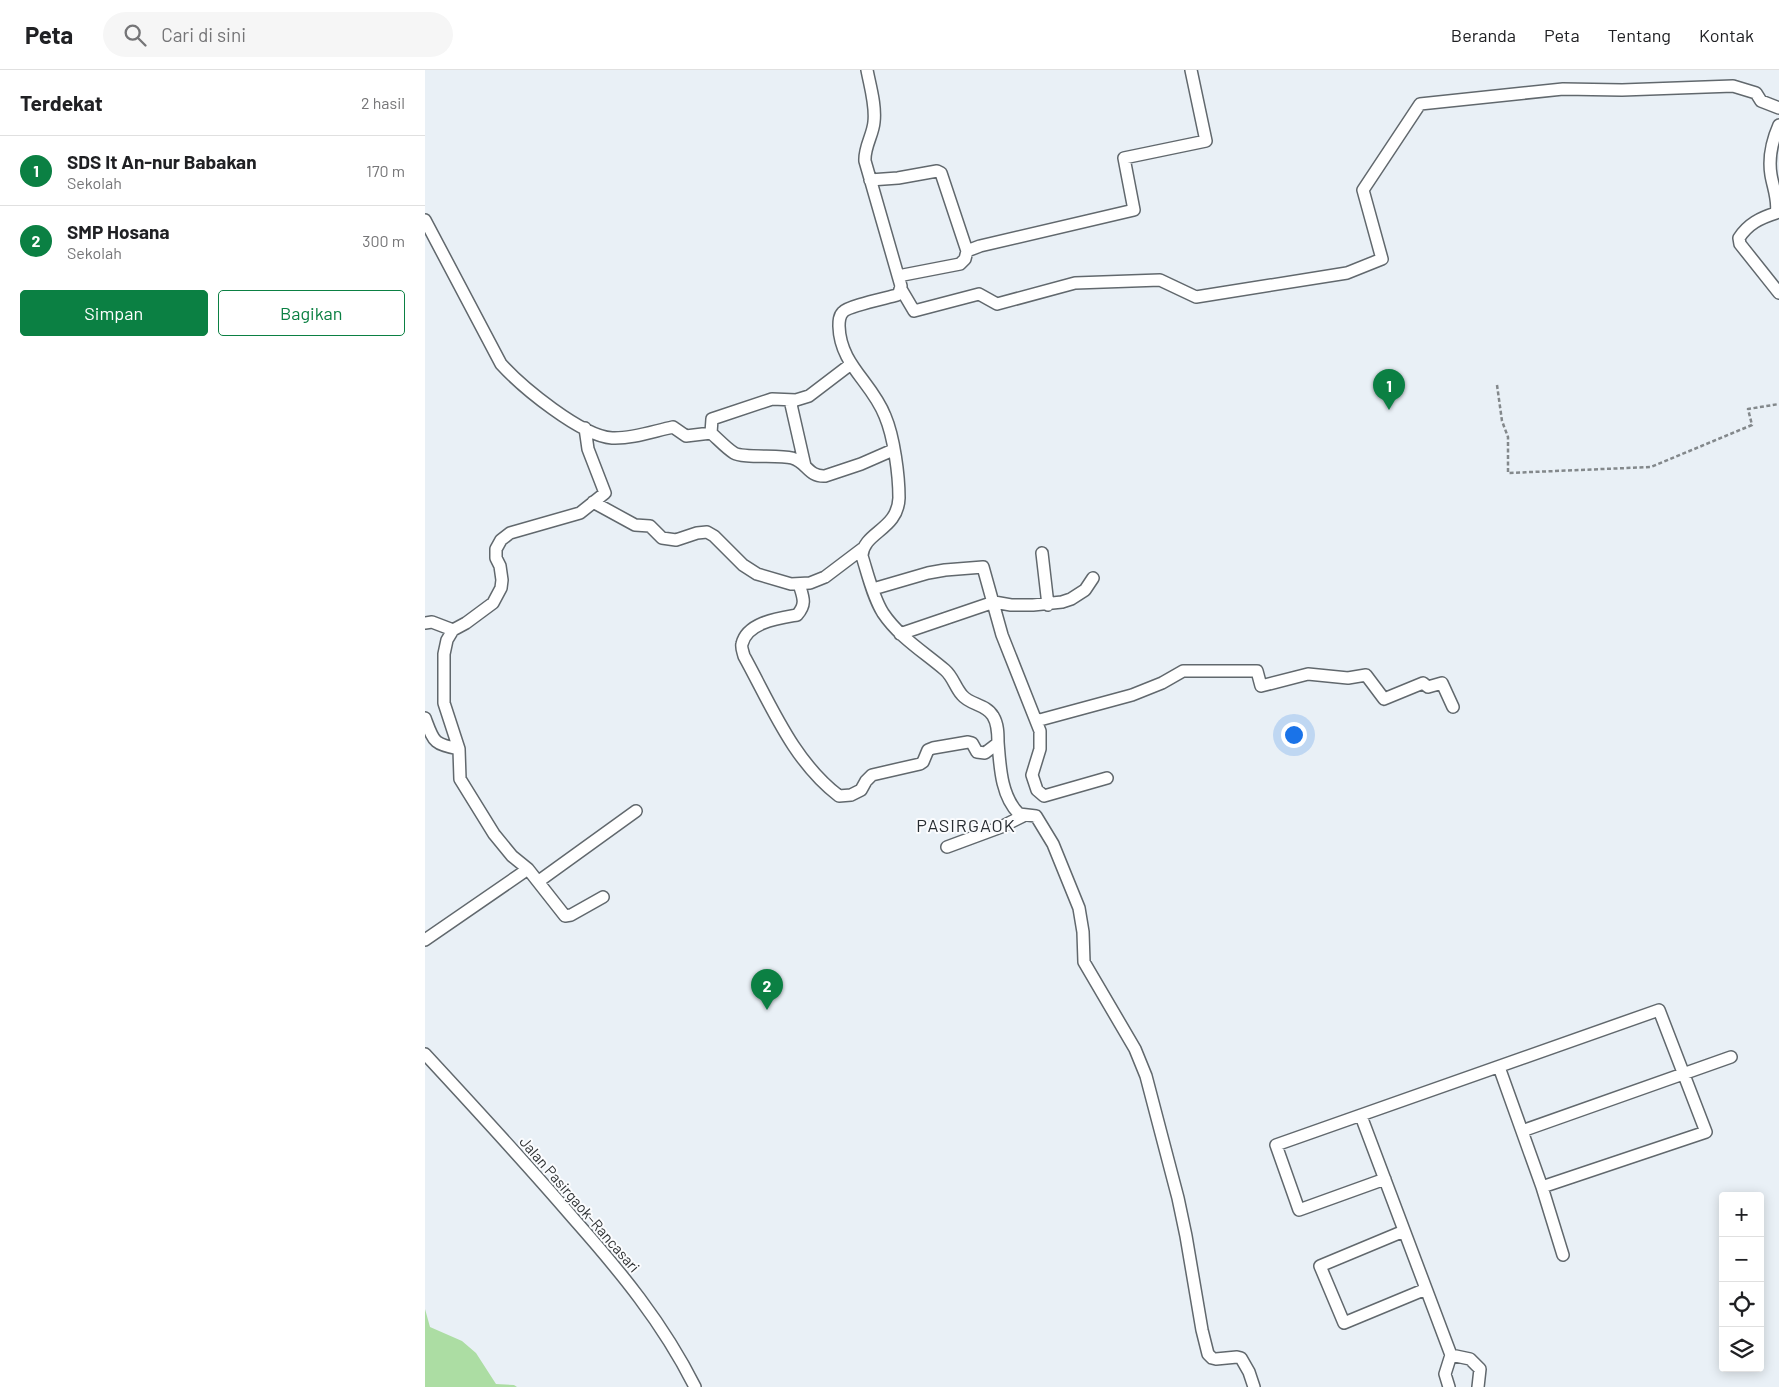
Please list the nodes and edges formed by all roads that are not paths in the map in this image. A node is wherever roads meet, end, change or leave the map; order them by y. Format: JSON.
{"nodes":[{"id":1,"x":867,"y":70,"type":"edge"},
{"id":2,"x":1191,"y":70,"type":"edge"},
{"id":3,"x":1779,"y":108,"type":"edge"},
{"id":4,"x":1779,"y":125,"type":"edge"},
{"id":5,"x":870,"y":180,"type":"junction"},
{"id":6,"x":425,"y":220,"type":"edge"},
{"id":7,"x":967,"y":251,"type":"junction"},
{"id":8,"x":898,"y":276,"type":"junction"},
{"id":9,"x":901,"y":289,"type":"junction"},
{"id":10,"x":1779,"y":292,"type":"edge"},
{"id":11,"x":851,"y":364,"type":"junction"},
{"id":12,"x":790,"y":400,"type":"junction"},
{"id":13,"x":585,"y":428,"type":"junction"},
{"id":14,"x":711,"y":433,"type":"junction"},
{"id":15,"x":893,"y":450,"type":"junction"},
{"id":16,"x":805,"y":466,"type":"junction"},
{"id":17,"x":593,"y":502,"type":"junction"},
{"id":18,"x":863,"y":549,"type":"junction"},
{"id":19,"x":1041,"y":554,"type":"dead end"},
{"id":20,"x":1093,"y":578,"type":"dead end"},
{"id":21,"x":799,"y":584,"type":"junction"},
{"id":22,"x":873,"y":589,"type":"junction"},
{"id":23,"x":994,"y":602,"type":"junction"},
{"id":24,"x":1048,"y":605,"type":"junction"},
{"id":25,"x":425,"y":623,"type":"edge"},
{"id":26,"x":453,"y":630,"type":"junction"},
{"id":27,"x":900,"y":634,"type":"junction"},
{"id":28,"x":1453,"y":707,"type":"dead end"},
{"id":29,"x":425,"y":718,"type":"edge"},
{"id":30,"x":1036,"y":721,"type":"junction"},
{"id":31,"x":999,"y":743,"type":"junction"},
{"id":32,"x":459,"y":749,"type":"junction"},
{"id":33,"x":1107,"y":778,"type":"dead end"},
{"id":34,"x":636,"y":811,"type":"dead end"},
{"id":35,"x":1023,"y":816,"type":"junction"},
{"id":36,"x":947,"y":848,"type":"dead end"},
{"id":37,"x":528,"y":869,"type":"junction"},
{"id":38,"x":539,"y":881,"type":"junction"},
{"id":39,"x":603,"y":897,"type":"dead end"},
{"id":40,"x":425,"y":940,"type":"edge"},
{"id":41,"x":425,"y":1054,"type":"edge"},
{"id":42,"x":1731,"y":1057,"type":"dead end"},
{"id":43,"x":1499,"y":1067,"type":"junction"},
{"id":44,"x":1684,"y":1074,"type":"junction"},
{"id":45,"x":1361,"y":1116,"type":"junction"},
{"id":46,"x":1522,"y":1131,"type":"junction"},
{"id":47,"x":1385,"y":1179,"type":"junction"},
{"id":48,"x":1542,"y":1187,"type":"junction"},
{"id":49,"x":1405,"y":1230,"type":"junction"},
{"id":50,"x":1563,"y":1255,"type":"dead end"},
{"id":51,"x":1426,"y":1289,"type":"junction"},
{"id":52,"x":1451,"y":1355,"type":"junction"},
{"id":53,"x":695,"y":1387,"type":"edge"},
{"id":54,"x":1254,"y":1387,"type":"edge"},
{"id":55,"x":1449,"y":1387,"type":"edge"},
{"id":56,"x":1478,"y":1387,"type":"edge"}],
"edges":[{"from":1,"to":5,"type":"street"},
{"from":2,"to":7,"type":"street"},
{"from":3,"to":9,"type":"street"},
{"from":4,"to":10,"type":"street"},
{"from":5,"to":7,"type":"street"},
{"from":5,"to":8,"type":"street"},
{"from":6,"to":13,"type":"street"},
{"from":7,"to":8,"type":"street"},
{"from":8,"to":9,"type":"street"},
{"from":9,"to":11,"type":"street"},
{"from":11,"to":12,"type":"street"},
{"from":11,"to":15,"type":"street"},
{"from":12,"to":14,"type":"street"},
{"from":12,"to":16,"type":"street"},
{"from":13,"to":14,"type":"street"},
{"from":13,"to":17,"type":"street"},
{"from":14,"to":16,"type":"street"},
{"from":15,"to":16,"type":"street"},
{"from":15,"to":18,"type":"street"},
{"from":17,"to":21,"type":"street"},
{"from":17,"to":26,"type":"street"},
{"from":18,"to":21,"type":"street"},
{"from":18,"to":22,"type":"street"},
{"from":19,"to":24,"type":"street"},
{"from":20,"to":24,"type":"street"},
{"from":21,"to":31,"type":"street"},
{"from":22,"to":23,"type":"street"},
{"from":22,"to":27,"type":"street"},
{"from":23,"to":24,"type":"street"},
{"from":23,"to":27,"type":"street"},
{"from":23,"to":30,"type":"street"},
{"from":25,"to":26,"type":"street"},
{"from":26,"to":32,"type":"street"},
{"from":27,"to":31,"type":"street"},
{"from":28,"to":30,"type":"street"},
{"from":29,"to":32,"type":"street"},
{"from":30,"to":33,"type":"street"},
{"from":31,"to":35,"type":"street"},
{"from":32,"to":37,"type":"street"},
{"from":34,"to":38,"type":"street"},
{"from":35,"to":36,"type":"street"},
{"from":35,"to":54,"type":"street"},
{"from":37,"to":38,"type":"street"},
{"from":37,"to":40,"type":"street"},
{"from":38,"to":39,"type":"street"},
{"from":41,"to":53,"type":"street","name":"Jalan Pasirgaok–Rancasari"},
{"from":42,"to":44,"type":"street"},
{"from":43,"to":44,"type":"street"},
{"from":43,"to":45,"type":"street"},
{"from":43,"to":46,"type":"street"},
{"from":44,"to":46,"type":"street"},
{"from":44,"to":48,"type":"street"},
{"from":45,"to":47,"type":"street"},
{"from":45,"to":47,"type":"street"},
{"from":46,"to":48,"type":"street"},
{"from":47,"to":49,"type":"street"},
{"from":48,"to":50,"type":"street"},
{"from":49,"to":51,"type":"street"},
{"from":49,"to":51,"type":"street"},
{"from":51,"to":52,"type":"street"},
{"from":52,"to":55,"type":"street"},
{"from":52,"to":56,"type":"street"}]}
